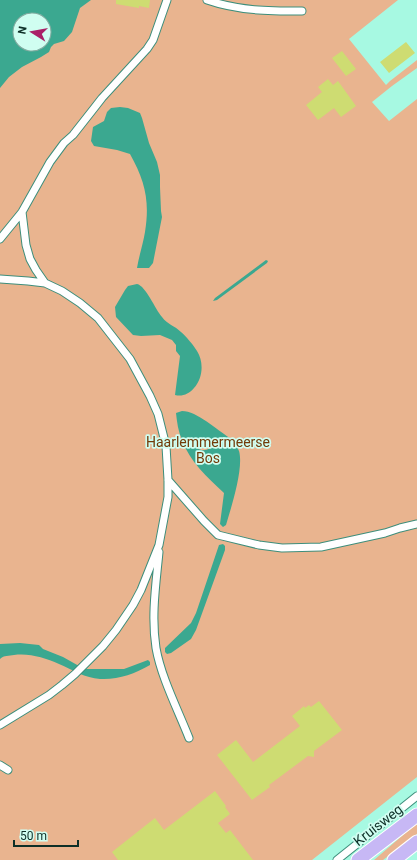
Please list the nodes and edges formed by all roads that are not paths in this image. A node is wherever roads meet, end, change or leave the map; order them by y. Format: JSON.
{"nodes":[{"id":1,"x":167,"y":0,"type":"edge"},
{"id":2,"x":207,"y":0,"type":"edge"},
{"id":3,"x":302,"y":11,"type":"dead end"},
{"id":4,"x":22,"y":212,"type":"junction"},
{"id":5,"x":0,"y":239,"type":"edge"},
{"id":6,"x":0,"y":279,"type":"edge"},
{"id":7,"x":45,"y":283,"type":"junction"},
{"id":8,"x":168,"y":480,"type":"junction"},
{"id":9,"x":417,"y":524,"type":"edge"},
{"id":10,"x":159,"y":545,"type":"junction"},
{"id":11,"x":0,"y":725,"type":"edge"},
{"id":12,"x":189,"y":738,"type":"dead end"},
{"id":13,"x":0,"y":765,"type":"edge"},
{"id":14,"x":8,"y":770,"type":"dead end"},
{"id":15,"x":417,"y":796,"type":"edge"},
{"id":16,"x":417,"y":815,"type":"edge"},
{"id":17,"x":417,"y":842,"type":"edge"},
{"id":18,"x":336,"y":860,"type":"edge"},
{"id":19,"x":358,"y":860,"type":"edge"},
{"id":20,"x":394,"y":860,"type":"edge"}],
"edges":[{"from":1,"to":4,"type":"street"},
{"from":2,"to":3,"type":"street"},
{"from":4,"to":5,"type":"street"},
{"from":4,"to":7,"type":"street"},
{"from":6,"to":7,"type":"street"},
{"from":7,"to":8,"type":"street"},
{"from":8,"to":9,"type":"street"},
{"from":8,"to":10,"type":"street"},
{"from":10,"to":11,"type":"street"},
{"from":10,"to":12,"type":"street"},
{"from":13,"to":14,"type":"street"},
{"from":15,"to":18,"type":"street"},
{"from":16,"to":19,"type":"highway","name":"Kruisweg"},
{"from":17,"to":20,"type":"highway"}]}
